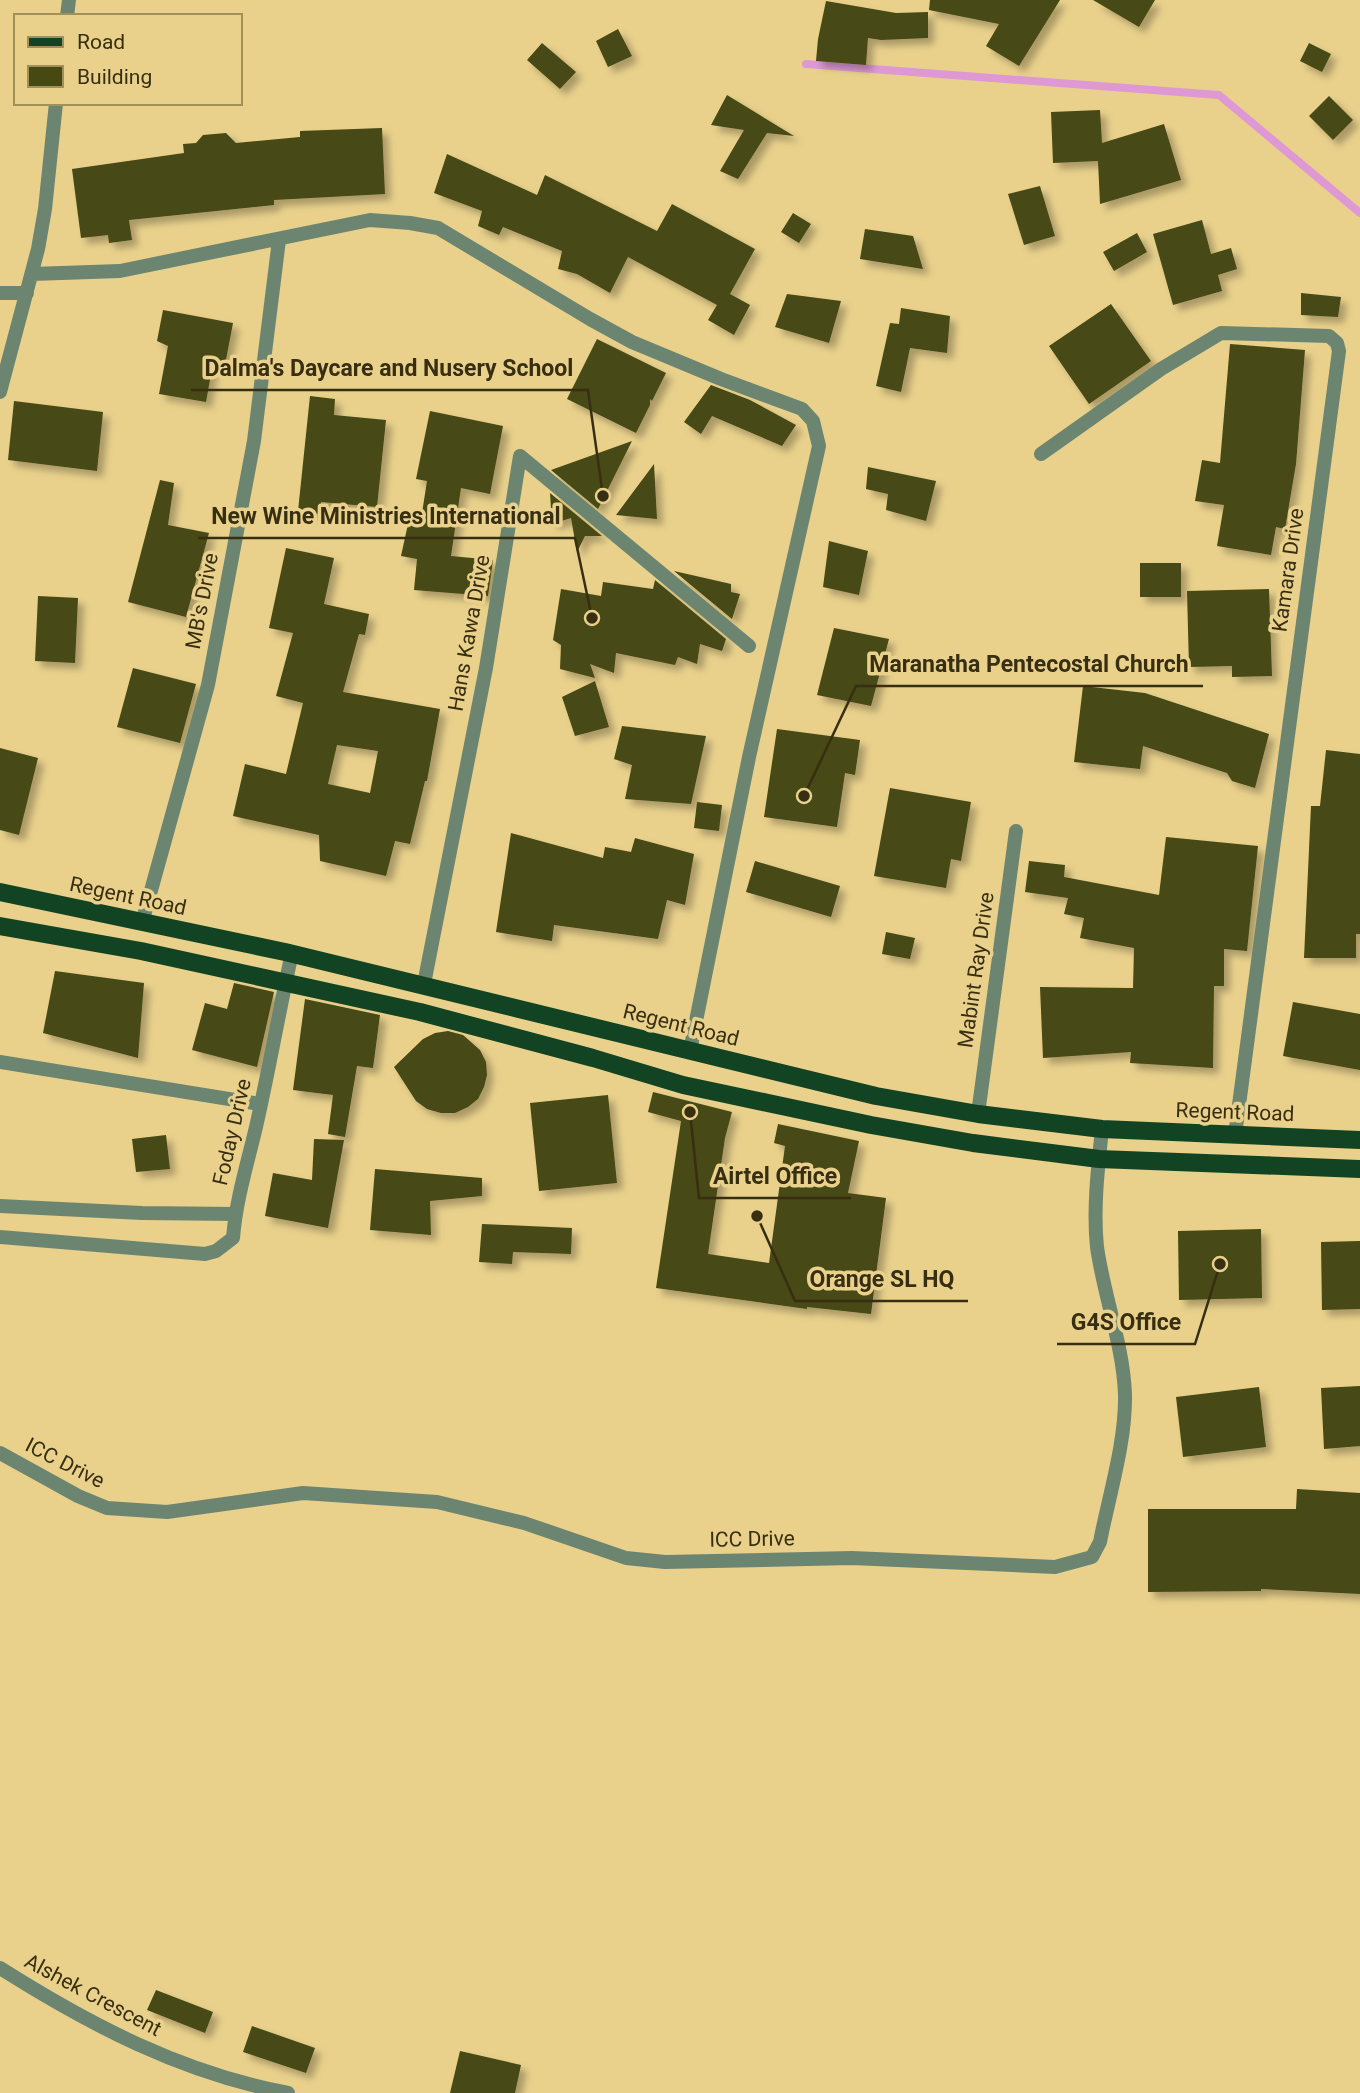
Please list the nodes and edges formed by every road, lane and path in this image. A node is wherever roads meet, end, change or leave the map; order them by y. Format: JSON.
{"nodes":[{"id":1,"x":56,"y":105,"type":"edge"},
{"id":2,"x":279,"y":240,"type":"junction"},
{"id":3,"x":32,"y":274,"type":"junction"},
{"id":4,"x":0,"y":293,"type":"edge"},
{"id":5,"x":27,"y":293,"type":"junction"},
{"id":6,"x":0,"y":393,"type":"edge"},
{"id":7,"x":1041,"y":454,"type":"dead end"},
{"id":8,"x":749,"y":646,"type":"dead end"},
{"id":9,"x":1016,"y":831,"type":"dead end"},
{"id":10,"x":0,"y":892,"type":"edge"},
{"id":11,"x":142,"y":923,"type":"junction"},
{"id":12,"x":0,"y":926,"type":"edge"},
{"id":13,"x":292,"y":953,"type":"junction"},
{"id":14,"x":285,"y":983,"type":"junction"},
{"id":15,"x":424,"y":984,"type":"junction"},
{"id":16,"x":690,"y":1051,"type":"junction"},
{"id":17,"x":0,"y":1062,"type":"edge"},
{"id":18,"x":846,"y":1089,"type":"junction"},
{"id":19,"x":260,"y":1104,"type":"junction"},
{"id":20,"x":978,"y":1114,"type":"junction"},
{"id":21,"x":841,"y":1119,"type":"junction"},
{"id":22,"x":1102,"y":1129,"type":"junction"},
{"id":23,"x":1235,"y":1135,"type":"junction"},
{"id":24,"x":1360,"y":1140,"type":"edge"},
{"id":25,"x":1099,"y":1159,"type":"junction"},
{"id":26,"x":1360,"y":1169,"type":"edge"},
{"id":27,"x":0,"y":1206,"type":"edge"},
{"id":28,"x":235,"y":1214,"type":"junction"},
{"id":29,"x":0,"y":1237,"type":"edge"},
{"id":30,"x":0,"y":1453,"type":"edge"},
{"id":31,"x":0,"y":1968,"type":"edge"},
{"id":32,"x":288,"y":2093,"type":"edge"}],
"edges":[{"from":1,"to":3,"type":"street"},
{"from":2,"to":3,"type":"street"},
{"from":2,"to":11,"type":"street","name":"MB's Drive"},
{"from":2,"to":16,"type":"street"},
{"from":3,"to":5,"type":"street"},
{"from":4,"to":5,"type":"street"},
{"from":5,"to":6,"type":"street"},
{"from":7,"to":23,"type":"street","name":"Kamara Drive"},
{"from":8,"to":15,"type":"street","name":"Hans Kawa Drive"},
{"from":9,"to":20,"type":"street","name":"Mabint Ray Drive"},
{"from":10,"to":11,"type":"main road","name":"Regent Road"},
{"from":11,"to":13,"type":"main road","name":"Regent Road"},
{"from":12,"to":14,"type":"main road"},
{"from":13,"to":14,"type":"street","name":"Foday Drive"},
{"from":13,"to":15,"type":"main road","name":"Regent Road"},
{"from":14,"to":19,"type":"street","name":"Foday Drive"},
{"from":14,"to":21,"type":"main road"},
{"from":15,"to":16,"type":"main road","name":"Regent Road"},
{"from":16,"to":18,"type":"main road","name":"Regent Road"},
{"from":17,"to":19,"type":"street"},
{"from":18,"to":20,"type":"main road","name":"Regent Road"},
{"from":18,"to":21,"type":"main road"},
{"from":19,"to":28,"type":"street","name":"Foday Drive"},
{"from":20,"to":22,"type":"main road","name":"Regent Road"},
{"from":21,"to":25,"type":"main road"},
{"from":22,"to":23,"type":"main road","name":"Regent Road"},
{"from":22,"to":25,"type":"street","name":"ICC Drive"},
{"from":23,"to":24,"type":"main road","name":"Regent Road"},
{"from":25,"to":26,"type":"main road"},
{"from":25,"to":30,"type":"street","name":"ICC Drive"},
{"from":27,"to":28,"type":"street","name":"Foday Drive"},
{"from":28,"to":29,"type":"street"},
{"from":31,"to":32,"type":"street","name":"Alshek Crescent"}]}
